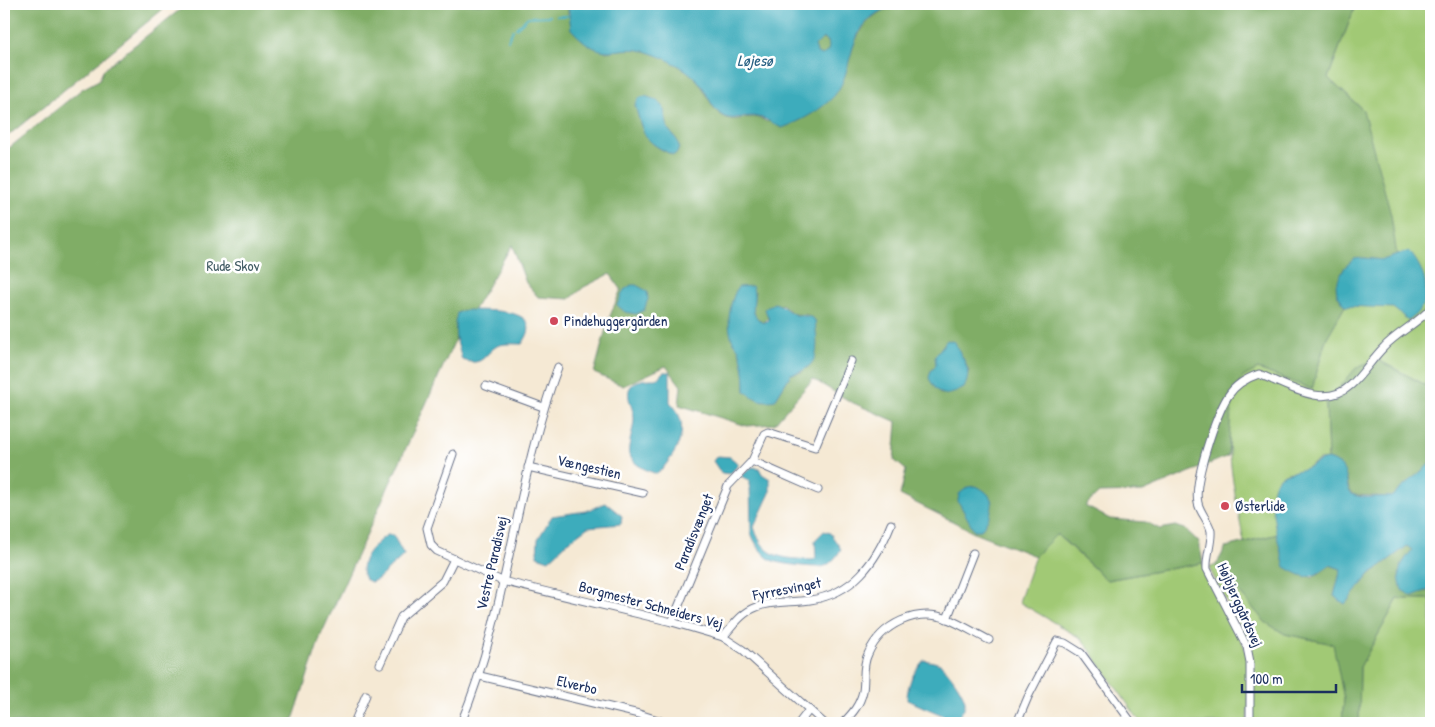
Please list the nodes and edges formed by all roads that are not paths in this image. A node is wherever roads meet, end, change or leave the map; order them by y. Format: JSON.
{"nodes":[{"id":1,"x":1431,"y":308,"type":"edge"},
{"id":2,"x":851,"y":361,"type":"dead end"},
{"id":3,"x":558,"y":368,"type":"dead end"},
{"id":4,"x":486,"y":386,"type":"dead end"},
{"id":5,"x":543,"y":408,"type":"junction"},
{"id":6,"x":453,"y":454,"type":"dead end"},
{"id":7,"x":752,"y":461,"type":"junction"},
{"id":8,"x":528,"y":467,"type":"junction"},
{"id":9,"x":818,"y":490,"type":"dead end"},
{"id":10,"x":643,"y":493,"type":"dead end"},
{"id":11,"x":891,"y":524,"type":"dead end"},
{"id":12,"x":973,"y":553,"type":"dead end"},
{"id":13,"x":454,"y":559,"type":"junction"},
{"id":14,"x":502,"y":581,"type":"junction"},
{"id":15,"x":947,"y":619,"type":"junction"},
{"id":16,"x":672,"y":622,"type":"junction"},
{"id":17,"x":723,"y":637,"type":"junction"},
{"id":18,"x":989,"y":640,"type":"dead end"},
{"id":19,"x":380,"y":664,"type":"dead end"},
{"id":20,"x":480,"y":676,"type":"junction"},
{"id":21,"x":366,"y":695,"type":"dead end"},
{"id":22,"x":809,"y":710,"type":"junction"},
{"id":23,"x":354,"y":723,"type":"edge"},
{"id":24,"x":461,"y":723,"type":"edge"},
{"id":25,"x":667,"y":723,"type":"edge"},
{"id":26,"x":799,"y":723,"type":"edge"},
{"id":27,"x":824,"y":723,"type":"edge"},
{"id":28,"x":843,"y":723,"type":"edge"},
{"id":29,"x":1017,"y":723,"type":"edge"},
{"id":30,"x":1132,"y":723,"type":"edge"},
{"id":31,"x":1250,"y":723,"type":"edge"}],
"edges":[{"from":1,"to":31,"type":"street","name":"Højbjerggårdsvej"},
{"from":2,"to":7,"type":"street","name":"Paradisvænget"},
{"from":3,"to":5,"type":"street","name":"Vestre Paradisvej"},
{"from":4,"to":5,"type":"street"},
{"from":5,"to":8,"type":"street","name":"Vestre Paradisvej"},
{"from":6,"to":13,"type":"street","name":"Borgmester Schneiders Vej"},
{"from":7,"to":9,"type":"street"},
{"from":7,"to":16,"type":"street","name":"Paradisvænget"},
{"from":8,"to":10,"type":"street","name":"Vængestien"},
{"from":8,"to":14,"type":"street","name":"Vestre Paradisvej"},
{"from":11,"to":17,"type":"street","name":"Fyrresvinget"},
{"from":12,"to":15,"type":"street"},
{"from":13,"to":14,"type":"street","name":"Borgmester Schneiders Vej"},
{"from":13,"to":19,"type":"street"},
{"from":14,"to":16,"type":"street","name":"Borgmester Schneiders Vej"},
{"from":14,"to":20,"type":"street","name":"Vestre Paradisvej"},
{"from":15,"to":18,"type":"street"},
{"from":15,"to":28,"type":"street"},
{"from":16,"to":17,"type":"street","name":"Borgmester Schneiders Vej"},
{"from":17,"to":22,"type":"street","name":"Borgmester Schneiders Vej"},
{"from":20,"to":24,"type":"street","name":"Vestre Paradisvej"},
{"from":20,"to":25,"type":"street","name":"Elverbo"},
{"from":21,"to":23,"type":"street"},
{"from":22,"to":26,"type":"street"},
{"from":22,"to":27,"type":"street","name":"Borgmester Schneiders Vej"},
{"from":29,"to":30,"type":"street"}]}
